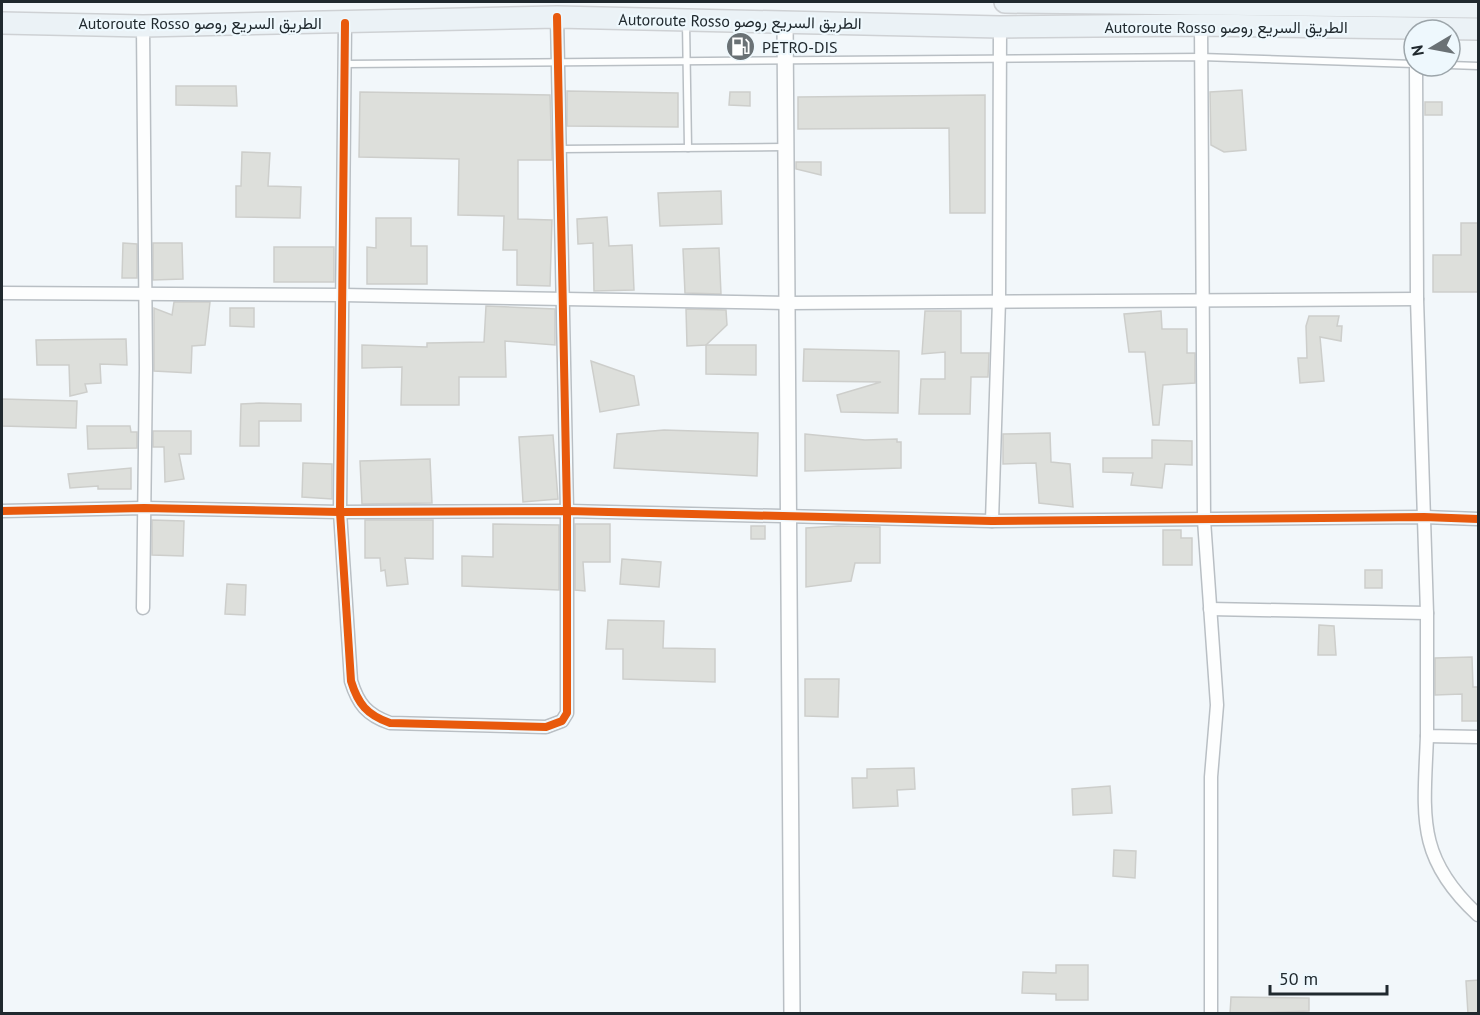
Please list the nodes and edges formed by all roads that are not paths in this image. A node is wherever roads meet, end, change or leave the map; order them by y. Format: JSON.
{"nodes":[{"id":1,"x":1005,"y":2,"type":"edge"},
{"id":2,"x":1033,"y":2,"type":"edge"},
{"id":3,"x":1234,"y":2,"type":"edge"},
{"id":4,"x":1478,"y":2,"type":"edge"},
{"id":5,"x":1334,"y":3,"type":"edge"},
{"id":6,"x":1478,"y":7,"type":"edge"},
{"id":7,"x":557,"y":17,"type":"junction"},
{"id":8,"x":686,"y":19,"type":"junction"},
{"id":9,"x":785,"y":21,"type":"junction"},
{"id":10,"x":345,"y":22,"type":"junction"},
{"id":11,"x":2,"y":23,"type":"edge"},
{"id":12,"x":1201,"y":25,"type":"junction"},
{"id":13,"x":143,"y":26,"type":"junction"},
{"id":14,"x":1000,"y":27,"type":"junction"},
{"id":15,"x":1402,"y":29,"type":"edge"},
{"id":16,"x":1462,"y":29,"type":"edge"},
{"id":17,"x":1479,"y":29,"type":"edge"},
{"id":18,"x":1201,"y":57,"type":"junction"},
{"id":19,"x":785,"y":59,"type":"junction"},
{"id":20,"x":687,"y":60,"type":"junction"},
{"id":21,"x":1000,"y":61,"type":"junction"},
{"id":22,"x":558,"y":62,"type":"junction"},
{"id":23,"x":345,"y":64,"type":"junction"},
{"id":24,"x":1402,"y":65,"type":"edge"},
{"id":25,"x":1462,"y":65,"type":"edge"},
{"id":26,"x":1479,"y":66,"type":"edge"},
{"id":27,"x":1415,"y":78,"type":"edge"},
{"id":28,"x":786,"y":147,"type":"junction"},
{"id":29,"x":688,"y":148,"type":"junction"},
{"id":30,"x":560,"y":149,"type":"junction"},
{"id":31,"x":2,"y":293,"type":"edge"},
{"id":32,"x":342,"y":295,"type":"junction"},
{"id":33,"x":145,"y":296,"type":"junction"},
{"id":34,"x":1417,"y":299,"type":"junction"},
{"id":35,"x":562,"y":300,"type":"junction"},
{"id":36,"x":999,"y":300,"type":"junction"},
{"id":37,"x":1204,"y":301,"type":"junction"},
{"id":38,"x":787,"y":303,"type":"junction"},
{"id":39,"x":144,"y":508,"type":"junction"},
{"id":40,"x":2,"y":511,"type":"edge"},
{"id":41,"x":567,"y":511,"type":"junction"},
{"id":42,"x":340,"y":512,"type":"junction"},
{"id":43,"x":1425,"y":517,"type":"junction"},
{"id":44,"x":789,"y":518,"type":"junction"},
{"id":45,"x":1479,"y":519,"type":"edge"},
{"id":46,"x":1204,"y":520,"type":"junction"},
{"id":47,"x":992,"y":521,"type":"junction"},
{"id":48,"x":143,"y":608,"type":"dead end"},
{"id":49,"x":1210,"y":609,"type":"junction"},
{"id":50,"x":1427,"y":613,"type":"junction"},
{"id":51,"x":1426,"y":736,"type":"junction"},
{"id":52,"x":1479,"y":737,"type":"edge"},
{"id":53,"x":1479,"y":915,"type":"edge"},
{"id":54,"x":792,"y":1014,"type":"edge"},
{"id":55,"x":1211,"y":1014,"type":"edge"}],
"edges":[{"from":1,"to":2,"type":"highway","name":"Autoroute Rosso الطريق السريع روصو"},
{"from":2,"to":3,"type":"highway","name":"Autoroute Rosso الطريق السريع روصو"},
{"from":3,"to":5,"type":"highway","name":"Autoroute Rosso الطريق السريع روصو"},
{"from":4,"to":6,"type":"street"},
{"from":5,"to":6,"type":"highway","name":"Autoroute Rosso الطريق السريع روصو"},
{"from":7,"to":8,"type":"highway","name":"Autoroute Rosso الطريق السريع روصو"},
{"from":7,"to":10,"type":"highway","name":"Autoroute Rosso الطريق السريع روصو"},
{"from":7,"to":22,"type":"street"},
{"from":8,"to":9,"type":"highway","name":"Autoroute Rosso الطريق السريع روصو"},
{"from":8,"to":20,"type":"lane"},
{"from":9,"to":14,"type":"highway","name":"Autoroute Rosso الطريق السريع روصو"},
{"from":9,"to":19,"type":"street"},
{"from":10,"to":13,"type":"highway","name":"Autoroute Rosso الطريق السريع روصو"},
{"from":10,"to":23,"type":"street"},
{"from":11,"to":13,"type":"highway","name":"Autoroute Rosso الطريق السريع روصو"},
{"from":12,"to":14,"type":"highway","name":"Autoroute Rosso الطريق السريع روصو"},
{"from":12,"to":15,"type":"highway","name":"Autoroute Rosso الطريق السريع روصو"},
{"from":12,"to":18,"type":"street"},
{"from":13,"to":33,"type":"street"},
{"from":14,"to":21,"type":"street"},
{"from":16,"to":17,"type":"highway","name":"Autoroute Rosso الطريق السريع روصو"},
{"from":18,"to":21,"type":"lane"},
{"from":18,"to":24,"type":"lane"},
{"from":18,"to":37,"type":"street"},
{"from":19,"to":20,"type":"lane"},
{"from":19,"to":21,"type":"lane"},
{"from":19,"to":28,"type":"street"},
{"from":20,"to":22,"type":"lane"},
{"from":20,"to":29,"type":"lane"},
{"from":21,"to":36,"type":"street"},
{"from":22,"to":23,"type":"lane"},
{"from":22,"to":30,"type":"street"},
{"from":23,"to":32,"type":"street"},
{"from":25,"to":26,"type":"lane"},
{"from":27,"to":34,"type":"street"},
{"from":28,"to":29,"type":"lane"},
{"from":28,"to":38,"type":"street"},
{"from":29,"to":30,"type":"lane"},
{"from":30,"to":35,"type":"street"},
{"from":31,"to":33,"type":"street"},
{"from":32,"to":33,"type":"street"},
{"from":32,"to":35,"type":"street"},
{"from":32,"to":42,"type":"street"},
{"from":33,"to":39,"type":"street"},
{"from":34,"to":37,"type":"street"},
{"from":34,"to":43,"type":"street"},
{"from":35,"to":38,"type":"street"},
{"from":35,"to":41,"type":"street"},
{"from":36,"to":37,"type":"street"},
{"from":36,"to":38,"type":"street"},
{"from":36,"to":47,"type":"street"},
{"from":37,"to":46,"type":"street"},
{"from":38,"to":44,"type":"street"},
{"from":39,"to":40,"type":"street"},
{"from":39,"to":42,"type":"street"},
{"from":39,"to":48,"type":"street"},
{"from":41,"to":42,"type":"street"},
{"from":41,"to":42,"type":"street"},
{"from":41,"to":44,"type":"street"},
{"from":43,"to":45,"type":"street"},
{"from":43,"to":46,"type":"street"},
{"from":43,"to":50,"type":"street"},
{"from":44,"to":47,"type":"street"},
{"from":44,"to":54,"type":"street"},
{"from":46,"to":47,"type":"street"},
{"from":46,"to":49,"type":"street"},
{"from":49,"to":50,"type":"street"},
{"from":49,"to":55,"type":"street"},
{"from":50,"to":51,"type":"street"},
{"from":51,"to":52,"type":"street"},
{"from":51,"to":53,"type":"street"}]}
